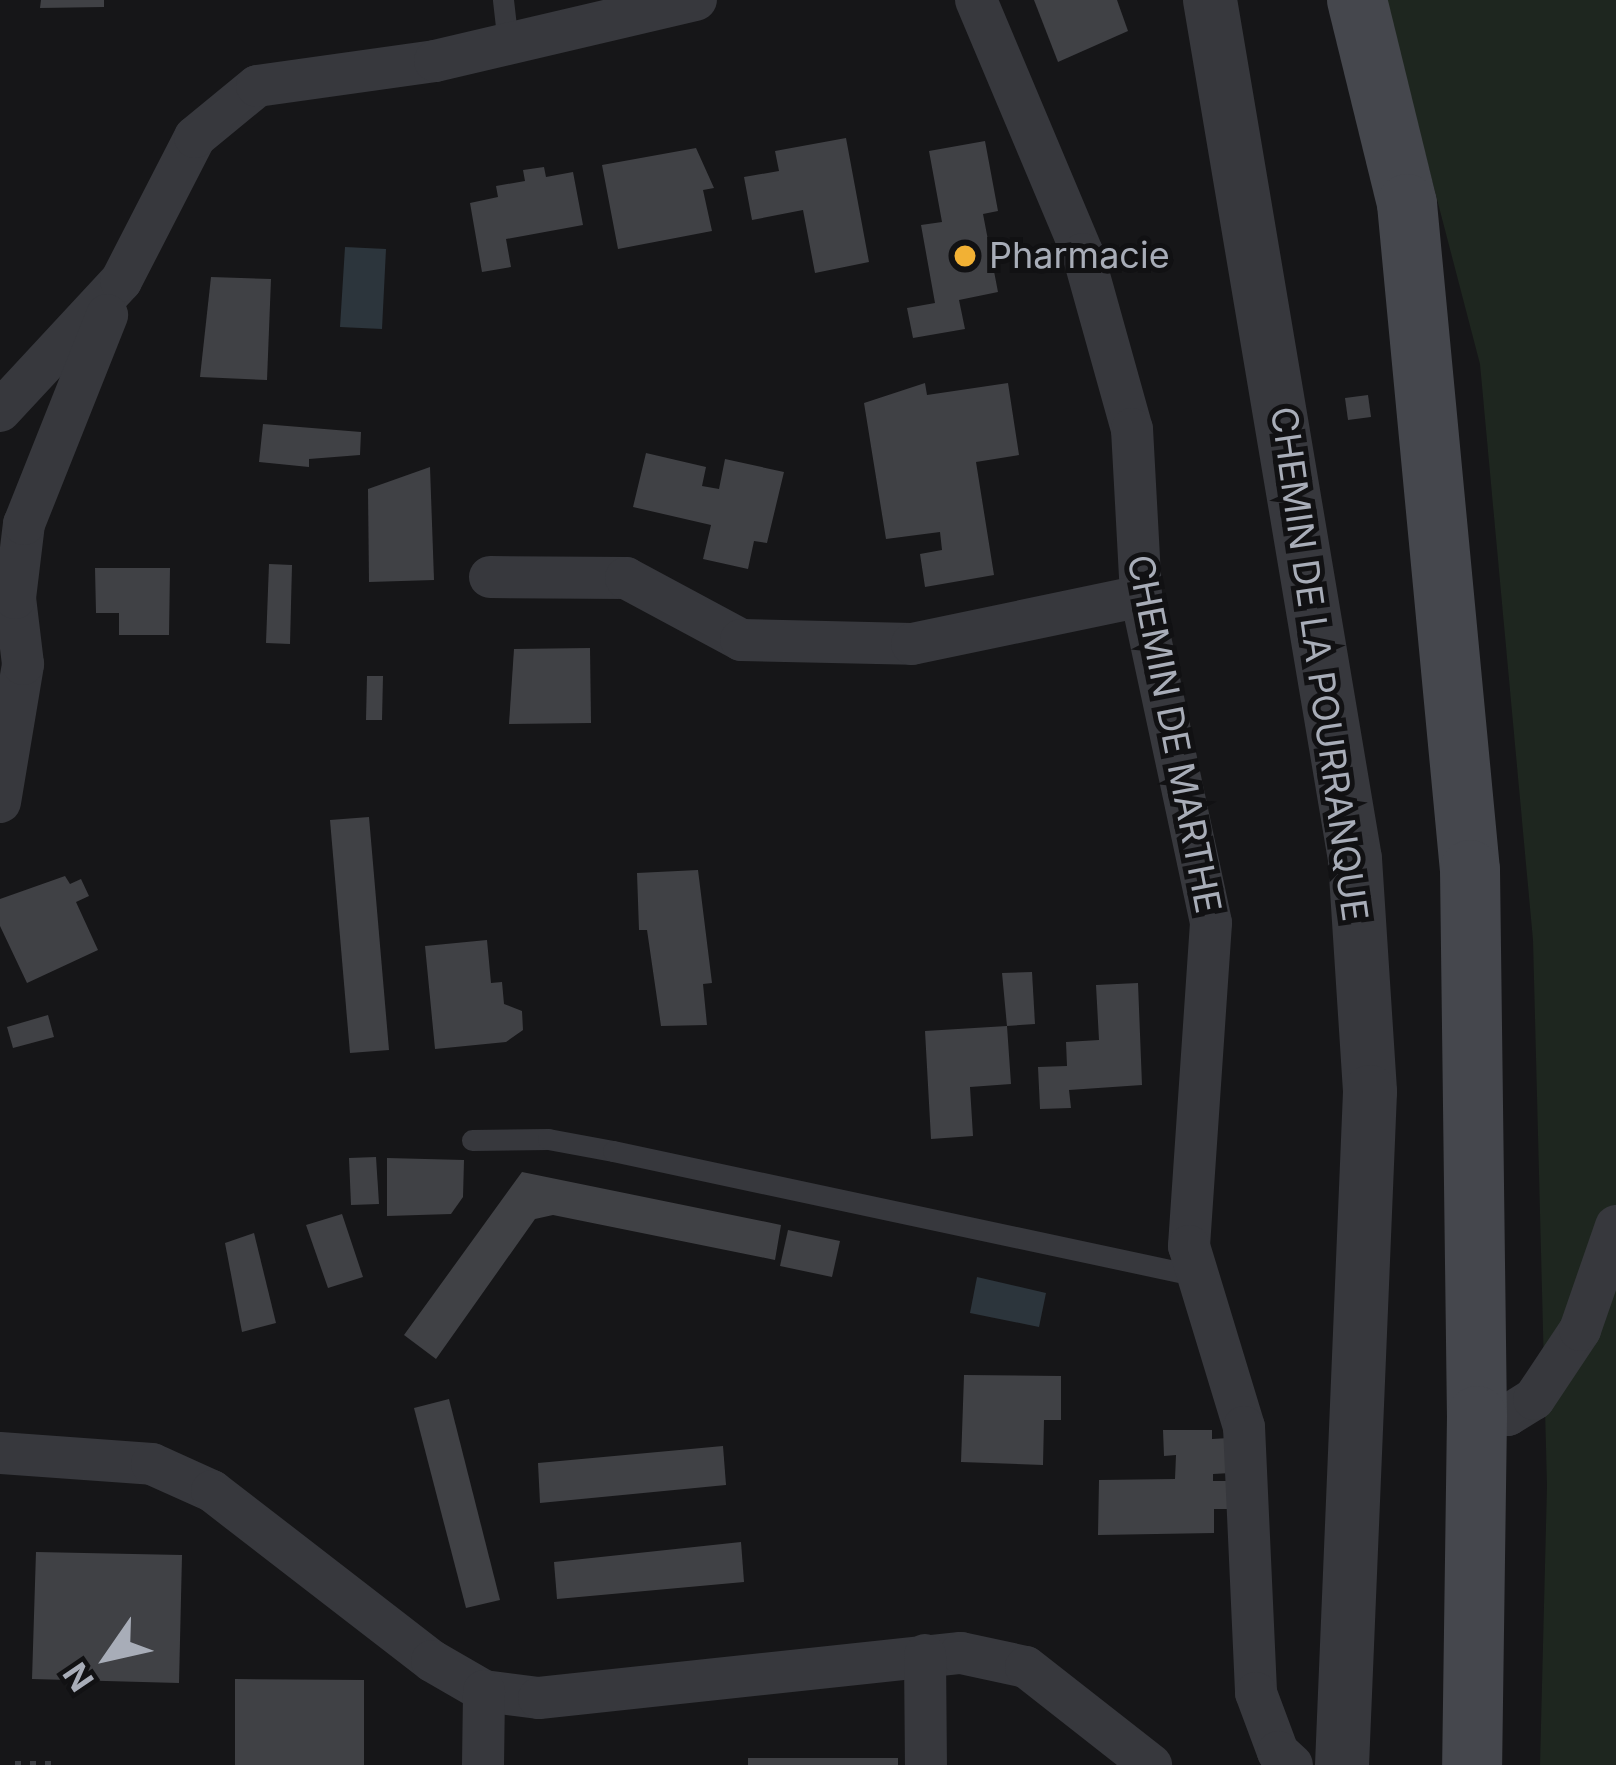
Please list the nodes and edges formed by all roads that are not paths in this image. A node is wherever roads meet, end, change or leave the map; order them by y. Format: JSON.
{"nodes":[{"id":1,"x":502,"y":0,"type":"edge"},
{"id":2,"x":696,"y":0,"type":"edge"},
{"id":3,"x":976,"y":0,"type":"edge"},
{"id":4,"x":1210,"y":0,"type":"edge"},
{"id":5,"x":1323,"y":0,"type":"edge"},
{"id":6,"x":1357,"y":0,"type":"edge"},
{"id":7,"x":508,"y":44,"type":"junction"},
{"id":8,"x":121,"y":281,"type":"junction"},
{"id":9,"x":1427,"y":390,"type":"junction"},
{"id":10,"x":0,"y":411,"type":"edge"},
{"id":11,"x":490,"y":577,"type":"dead end"},
{"id":12,"x":1141,"y":596,"type":"junction"},
{"id":13,"x":0,"y":802,"type":"edge"},
{"id":14,"x":472,"y":1140,"type":"dead end"},
{"id":15,"x":1616,"y":1226,"type":"edge"},
{"id":16,"x":1198,"y":1276,"type":"junction"},
{"id":17,"x":1478,"y":1416,"type":"junction"},
{"id":18,"x":0,"y":1453,"type":"edge"},
{"id":19,"x":925,"y":1655,"type":"junction"},
{"id":20,"x":484,"y":1691,"type":"junction"},
{"id":21,"x":483,"y":1765,"type":"edge"},
{"id":22,"x":926,"y":1765,"type":"edge"},
{"id":23,"x":1151,"y":1765,"type":"edge"},
{"id":24,"x":1292,"y":1765,"type":"edge"},
{"id":25,"x":1342,"y":1765,"type":"edge"},
{"id":26,"x":1472,"y":1765,"type":"edge"}],
"edges":[{"from":1,"to":7,"type":"lane"},
{"from":2,"to":7,"type":"street"},
{"from":3,"to":12,"type":"street","name":"CHEMIN DE MARTHE"},
{"from":4,"to":25,"type":"street","name":"CHEMIN DE LA POURRANQUE"},
{"from":5,"to":9,"type":"main road"},
{"from":6,"to":9,"type":"main road"},
{"from":7,"to":8,"type":"street"},
{"from":8,"to":10,"type":"street"},
{"from":8,"to":13,"type":"street"},
{"from":9,"to":17,"type":"main road"},
{"from":11,"to":12,"type":"street"},
{"from":12,"to":16,"type":"street","name":"CHEMIN DE MARTHE"},
{"from":14,"to":16,"type":"lane"},
{"from":15,"to":17,"type":"street"},
{"from":16,"to":24,"type":"street","name":"CHEMIN DE MARTHE"},
{"from":17,"to":26,"type":"main road"},
{"from":18,"to":20,"type":"street"},
{"from":19,"to":20,"type":"street"},
{"from":19,"to":22,"type":"street"},
{"from":19,"to":23,"type":"street"},
{"from":20,"to":21,"type":"street"}]}
